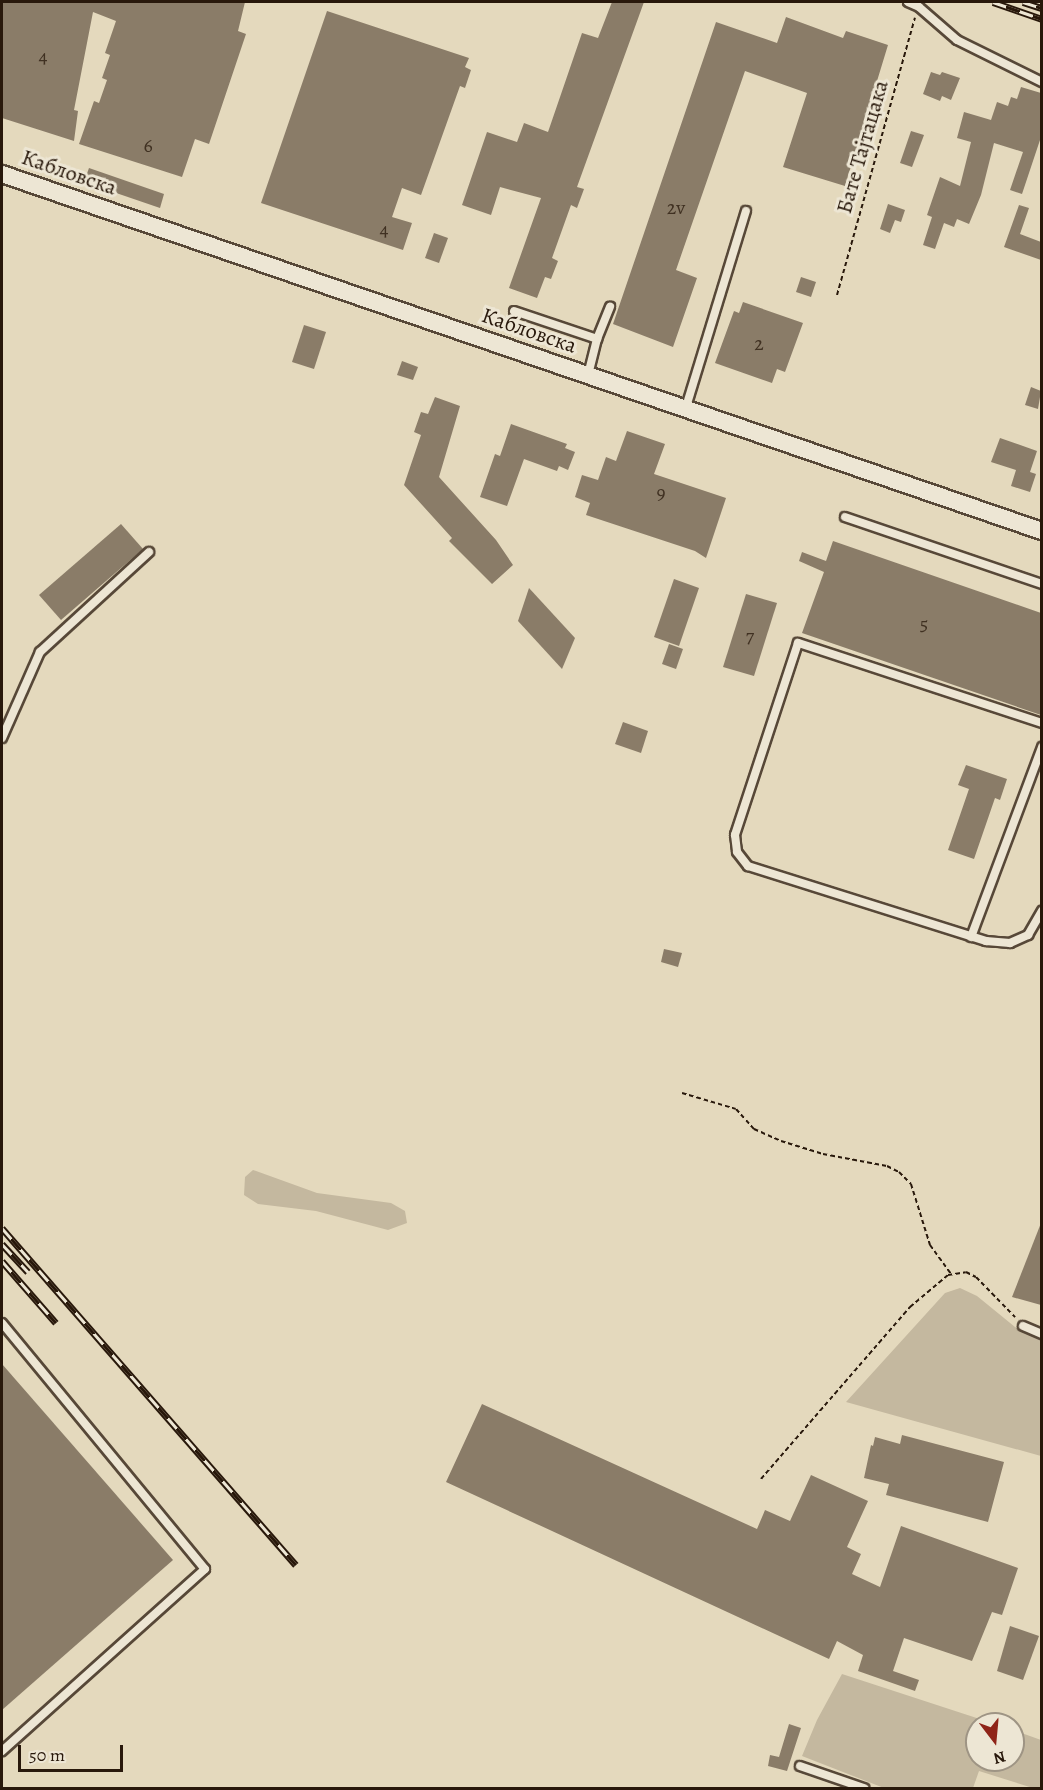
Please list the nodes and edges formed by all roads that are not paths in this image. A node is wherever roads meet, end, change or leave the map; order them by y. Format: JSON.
{"nodes":[{"id":1,"x":908,"y":2,"type":"edge"},
{"id":2,"x":1041,"y":82,"type":"edge"},
{"id":3,"x":2,"y":174,"type":"edge"},
{"id":4,"x":746,"y":211,"type":"dead end"},
{"id":5,"x":610,"y":306,"type":"dead end"},
{"id":6,"x":514,"y":311,"type":"dead end"},
{"id":7,"x":597,"y":339,"type":"junction"},
{"id":8,"x":588,"y":375,"type":"junction"},
{"id":9,"x":686,"y":407,"type":"junction"},
{"id":10,"x":845,"y":517,"type":"dead end"},
{"id":11,"x":1041,"y":531,"type":"edge"},
{"id":12,"x":149,"y":552,"type":"dead end"},
{"id":13,"x":1041,"y":584,"type":"edge"},
{"id":14,"x":1041,"y":723,"type":"edge"},
{"id":15,"x":2,"y":738,"type":"edge"},
{"id":16,"x":1041,"y":747,"type":"edge"},
{"id":17,"x":1041,"y":911,"type":"edge"},
{"id":18,"x":971,"y":937,"type":"junction"},
{"id":19,"x":2,"y":1323,"type":"edge"},
{"id":20,"x":1023,"y":1326,"type":"road end"},
{"id":21,"x":1041,"y":1334,"type":"edge"},
{"id":22,"x":2,"y":1751,"type":"edge"},
{"id":23,"x":800,"y":1766,"type":"dead end"},
{"id":24,"x":864,"y":1788,"type":"edge"}],
"edges":[{"from":1,"to":2,"type":"lane"},
{"from":3,"to":8,"type":"street","name":"Кабловска"},
{"from":4,"to":9,"type":"lane"},
{"from":5,"to":7,"type":"lane"},
{"from":6,"to":7,"type":"lane"},
{"from":7,"to":8,"type":"lane"},
{"from":8,"to":9,"type":"street","name":"Кабловска"},
{"from":9,"to":11,"type":"street","name":"Кабловска"},
{"from":10,"to":13,"type":"lane"},
{"from":12,"to":15,"type":"lane"},
{"from":14,"to":18,"type":"lane"},
{"from":16,"to":18,"type":"lane"},
{"from":17,"to":18,"type":"lane"},
{"from":19,"to":22,"type":"lane"},
{"from":20,"to":21,"type":"lane"},
{"from":23,"to":24,"type":"lane"}]}
